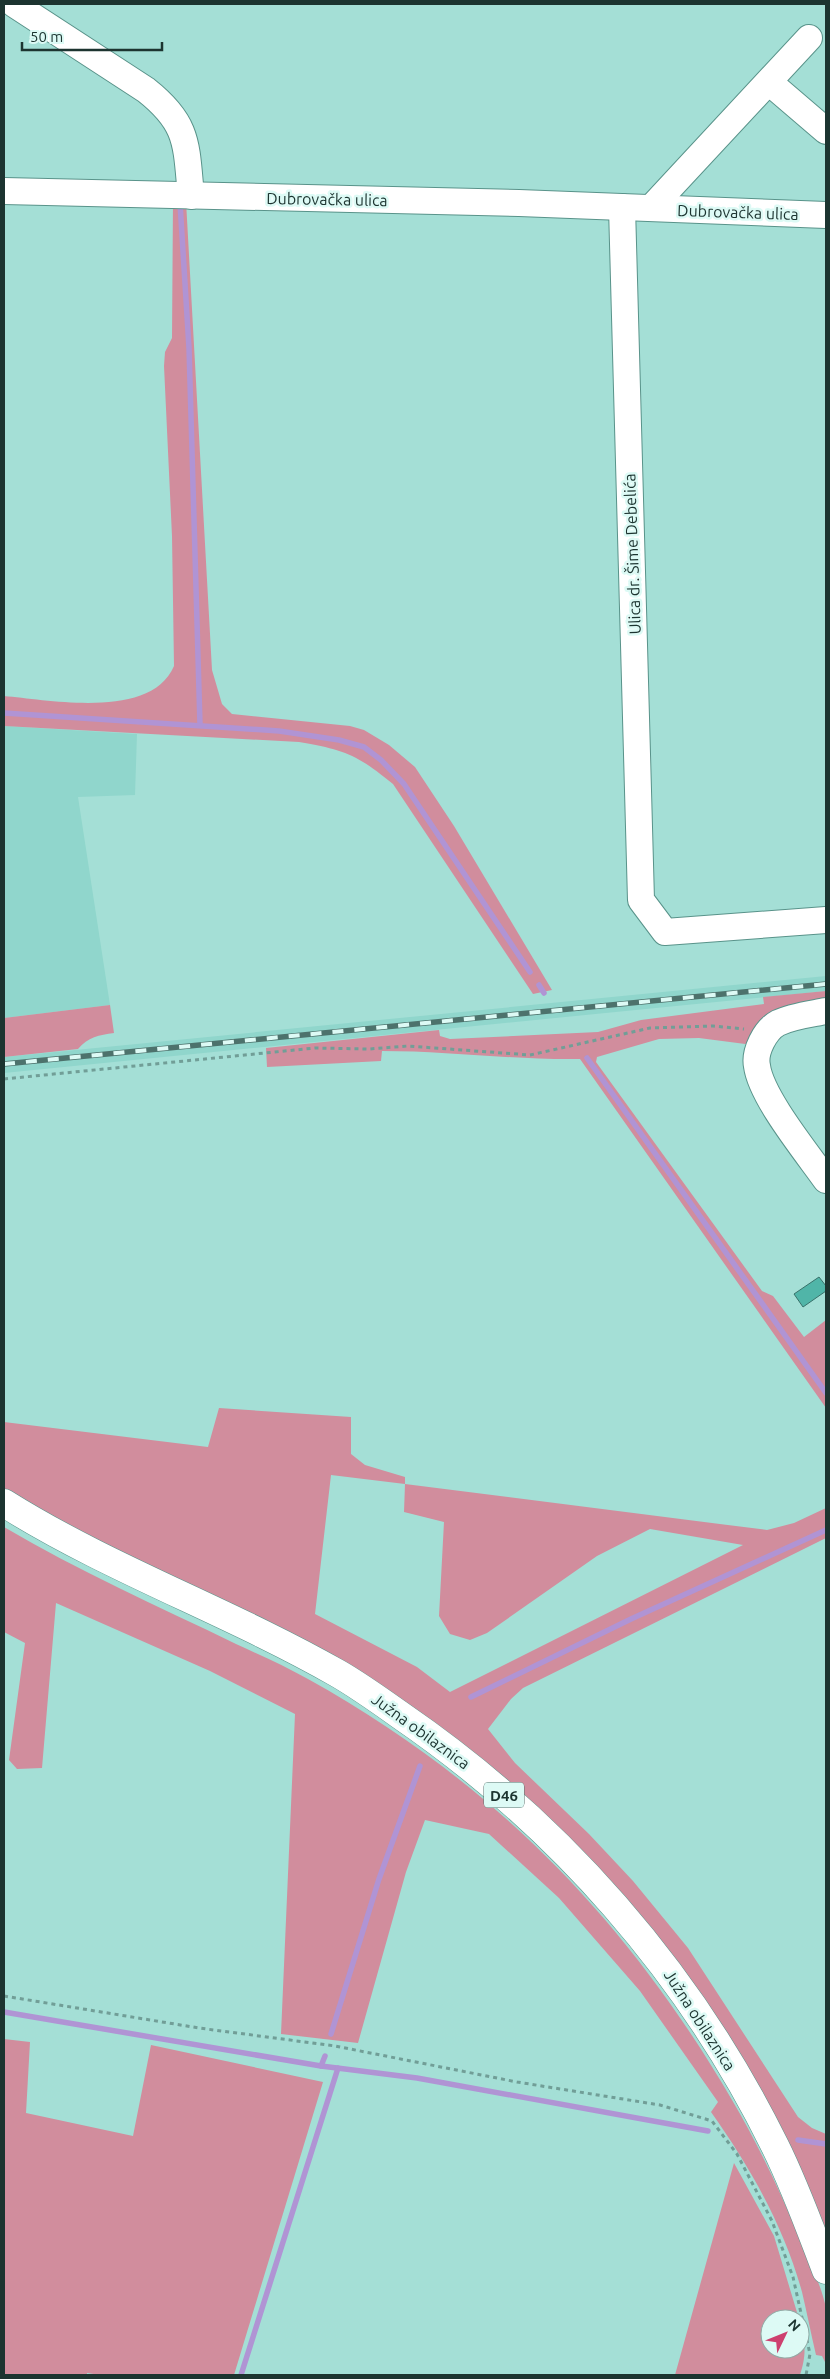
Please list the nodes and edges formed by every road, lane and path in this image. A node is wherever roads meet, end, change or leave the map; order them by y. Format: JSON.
{"nodes":[{"id":1,"x":14,"y":4,"type":"edge"},
{"id":2,"x":810,"y":38,"type":"dead end"},
{"id":3,"x":769,"y":82,"type":"junction"},
{"id":4,"x":826,"y":131,"type":"edge"},
{"id":5,"x":4,"y":191,"type":"edge"},
{"id":6,"x":191,"y":196,"type":"junction"},
{"id":7,"x":622,"y":207,"type":"junction"},
{"id":8,"x":651,"y":208,"type":"junction"},
{"id":9,"x":826,"y":215,"type":"edge"},
{"id":10,"x":826,"y":920,"type":"edge"},
{"id":11,"x":826,"y":1011,"type":"edge"},
{"id":12,"x":767,"y":1033,"type":"junction"},
{"id":13,"x":4,"y":1080,"type":"edge"},
{"id":14,"x":826,"y":1180,"type":"edge"},
{"id":15,"x":4,"y":1503,"type":"edge"},
{"id":16,"x":4,"y":1996,"type":"edge"},
{"id":17,"x":826,"y":2270,"type":"edge"},
{"id":18,"x":806,"y":2375,"type":"edge"}],
"edges":[{"from":1,"to":6,"type":"street"},
{"from":2,"to":3,"type":"street","name":"Dubrovačka ulica"},
{"from":3,"to":4,"type":"street"},
{"from":3,"to":8,"type":"street","name":"Dubrovačka ulica"},
{"from":5,"to":6,"type":"street","name":"Dubrovačka ulica"},
{"from":6,"to":7,"type":"street","name":"Dubrovačka ulica"},
{"from":7,"to":8,"type":"street","name":"Dubrovačka ulica"},
{"from":7,"to":10,"type":"street","name":"Ulica dr. Šime Debelića"},
{"from":8,"to":9,"type":"street","name":"Dubrovačka ulica"},
{"from":11,"to":12,"type":"street"},
{"from":12,"to":13,"type":"path"},
{"from":12,"to":14,"type":"street"},
{"from":15,"to":17,"type":"main road","name":"Južna obilaznica","number":"D46"},
{"from":16,"to":18,"type":"path"}]}
